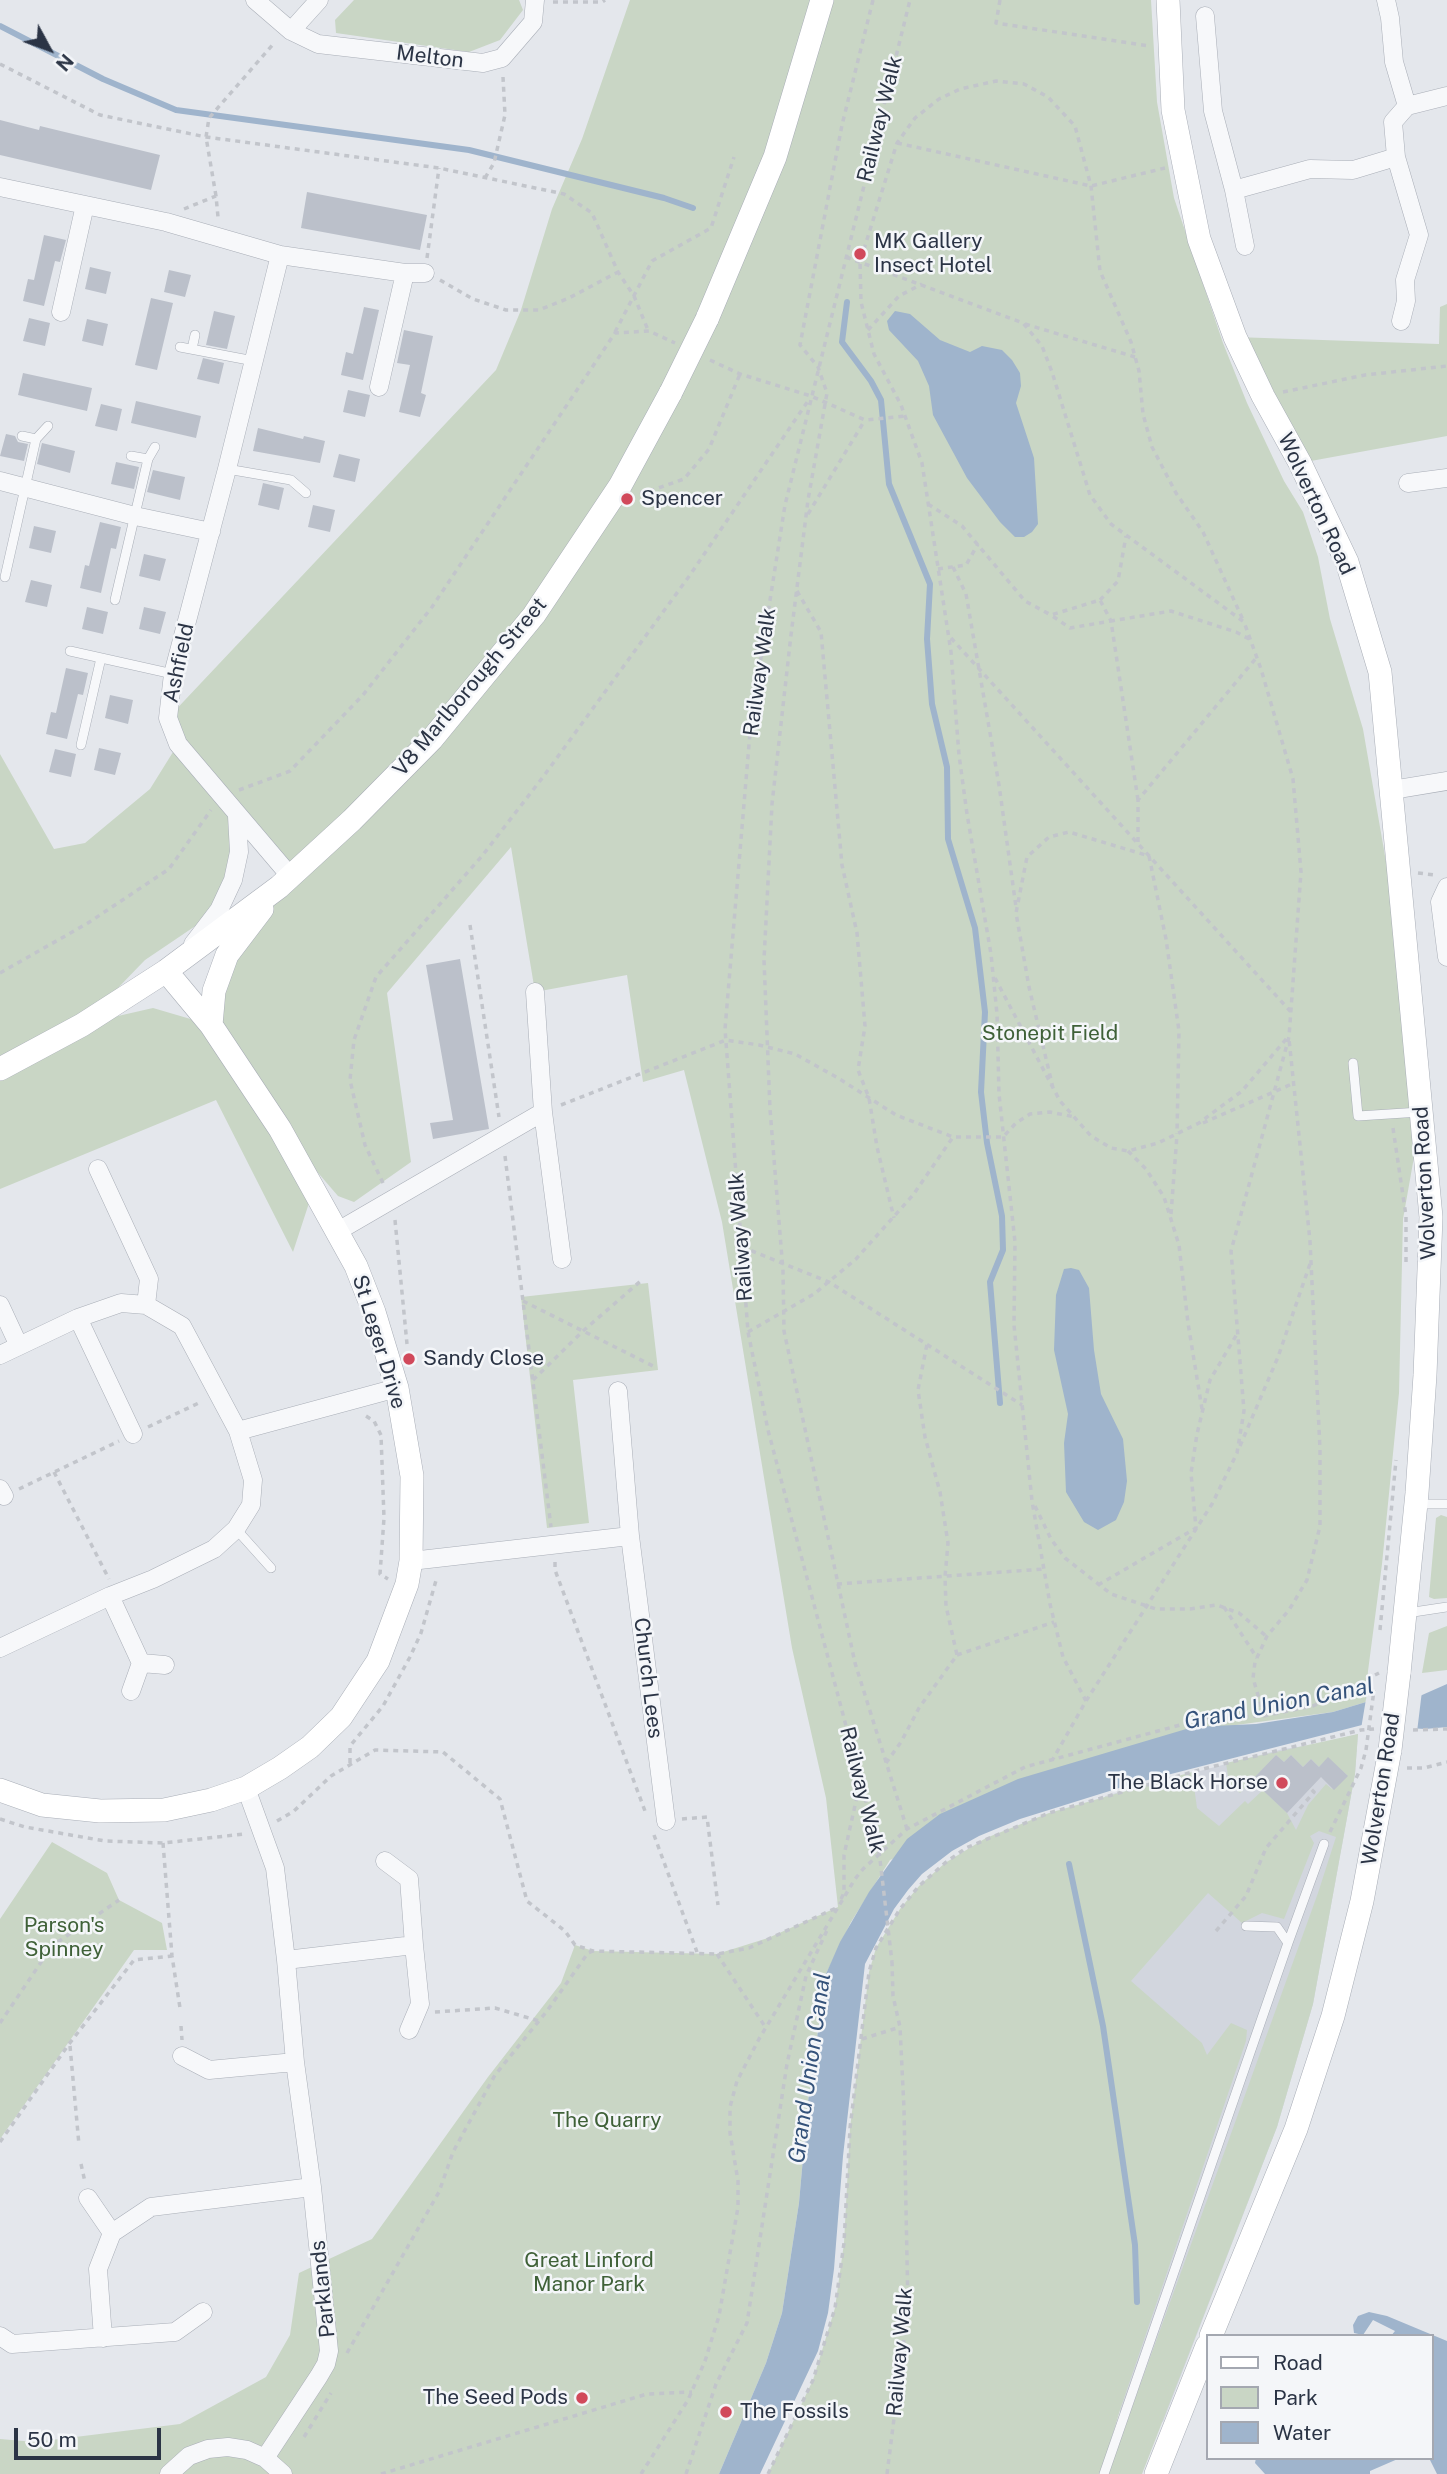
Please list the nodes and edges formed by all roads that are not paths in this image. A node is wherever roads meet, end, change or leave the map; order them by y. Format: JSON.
{"nodes":[{"id":1,"x":255,"y":0,"type":"edge"},
{"id":2,"x":319,"y":0,"type":"edge"},
{"id":3,"x":822,"y":0,"type":"edge"},
{"id":4,"x":1168,"y":0,"type":"edge"},
{"id":5,"x":1386,"y":0,"type":"edge"},
{"id":6,"x":536,"y":1,"type":"edge"},
{"id":7,"x":1205,"y":16,"type":"dead end"},
{"id":8,"x":291,"y":31,"type":"junction"},
{"id":9,"x":1447,"y":96,"type":"edge"},
{"id":10,"x":1407,"y":106,"type":"junction"},
{"id":11,"x":1396,"y":157,"type":"junction"},
{"id":12,"x":0,"y":187,"type":"edge"},
{"id":13,"x":1234,"y":190,"type":"junction"},
{"id":14,"x":85,"y":205,"type":"junction"},
{"id":15,"x":1245,"y":246,"type":"dead end"},
{"id":16,"x":280,"y":254,"type":"junction"},
{"id":17,"x":405,"y":273,"type":"junction"},
{"id":18,"x":425,"y":273,"type":"road end"},
{"id":19,"x":61,"y":312,"type":"dead end"},
{"id":20,"x":1401,"y":321,"type":"dead end"},
{"id":21,"x":195,"y":335,"type":"dead end"},
{"id":22,"x":180,"y":347,"type":"dead end"},
{"id":23,"x":192,"y":349,"type":"junction"},
{"id":24,"x":254,"y":361,"type":"junction"},
{"id":25,"x":379,"y":387,"type":"dead end"},
{"id":26,"x":48,"y":426,"type":"dead end"},
{"id":27,"x":22,"y":436,"type":"dead end"},
{"id":28,"x":36,"y":439,"type":"junction"},
{"id":29,"x":155,"y":447,"type":"dead end"},
{"id":30,"x":131,"y":456,"type":"dead end"},
{"id":31,"x":148,"y":459,"type":"junction"},
{"id":32,"x":227,"y":469,"type":"junction"},
{"id":33,"x":1447,"y":478,"type":"edge"},
{"id":34,"x":0,"y":481,"type":"edge"},
{"id":35,"x":1408,"y":482,"type":"dead end"},
{"id":36,"x":26,"y":486,"type":"junction"},
{"id":37,"x":306,"y":493,"type":"dead end"},
{"id":38,"x":135,"y":516,"type":"junction"},
{"id":39,"x":211,"y":532,"type":"junction"},
{"id":40,"x":5,"y":576,"type":"dead end"},
{"id":41,"x":115,"y":600,"type":"dead end"},
{"id":42,"x":70,"y":650,"type":"dead end"},
{"id":43,"x":101,"y":658,"type":"junction"},
{"id":44,"x":173,"y":674,"type":"junction"},
{"id":45,"x":81,"y":745,"type":"dead end"},
{"id":46,"x":1447,"y":781,"type":"edge"},
{"id":47,"x":1392,"y":790,"type":"junction"},
{"id":48,"x":237,"y":816,"type":"junction"},
{"id":49,"x":1441,"y":881,"type":"edge"},
{"id":50,"x":285,"y":882,"type":"junction"},
{"id":51,"x":1447,"y":957,"type":"edge"},
{"id":52,"x":174,"y":965,"type":"junction"},
{"id":53,"x":535,"y":992,"type":"dead end"},
{"id":54,"x":211,"y":1025,"type":"junction"},
{"id":55,"x":1353,"y":1063,"type":"dead end"},
{"id":56,"x":0,"y":1069,"type":"edge"},
{"id":57,"x":543,"y":1112,"type":"junction"},
{"id":58,"x":1422,"y":1112,"type":"junction"},
{"id":59,"x":98,"y":1169,"type":"dead end"},
{"id":60,"x":1439,"y":1216,"type":"edge"},
{"id":61,"x":338,"y":1231,"type":"junction"},
{"id":62,"x":562,"y":1259,"type":"dead end"},
{"id":63,"x":0,"y":1305,"type":"edge"},
{"id":64,"x":146,"y":1305,"type":"junction"},
{"id":65,"x":78,"y":1318,"type":"junction"},
{"id":66,"x":19,"y":1346,"type":"junction"},
{"id":67,"x":0,"y":1355,"type":"edge"},
{"id":68,"x":397,"y":1388,"type":"junction"},
{"id":69,"x":618,"y":1391,"type":"dead end"},
{"id":70,"x":238,"y":1431,"type":"junction"},
{"id":71,"x":133,"y":1434,"type":"road end"},
{"id":72,"x":1416,"y":1504,"type":"junction"},
{"id":73,"x":1447,"y":1504,"type":"edge"},
{"id":74,"x":236,"y":1529,"type":"junction"},
{"id":75,"x":630,"y":1536,"type":"junction"},
{"id":76,"x":411,"y":1561,"type":"junction"},
{"id":77,"x":271,"y":1568,"type":"dead end"},
{"id":78,"x":113,"y":1595,"type":"junction"},
{"id":79,"x":1447,"y":1607,"type":"edge"},
{"id":80,"x":1406,"y":1613,"type":"junction"},
{"id":81,"x":0,"y":1648,"type":"edge"},
{"id":82,"x":141,"y":1663,"type":"junction"},
{"id":83,"x":165,"y":1665,"type":"dead end"},
{"id":84,"x":131,"y":1691,"type":"dead end"},
{"id":85,"x":246,"y":1788,"type":"junction"},
{"id":86,"x":0,"y":1790,"type":"edge"},
{"id":87,"x":657,"y":1822,"type":"road end"},
{"id":88,"x":1324,"y":1843,"type":"road end"},
{"id":89,"x":385,"y":1861,"type":"dead end"},
{"id":90,"x":1246,"y":1926,"type":"dead end"},
{"id":91,"x":1289,"y":1943,"type":"junction"},
{"id":92,"x":414,"y":1945,"type":"junction"},
{"id":93,"x":286,"y":1960,"type":"junction"},
{"id":94,"x":412,"y":2022,"type":"road end"},
{"id":95,"x":182,"y":2056,"type":"dead end"},
{"id":96,"x":295,"y":2062,"type":"junction"},
{"id":97,"x":312,"y":2187,"type":"junction"},
{"id":98,"x":88,"y":2198,"type":"dead end"},
{"id":99,"x":113,"y":2233,"type":"junction"},
{"id":100,"x":203,"y":2312,"type":"dead end"},
{"id":101,"x":1212,"y":2334,"type":"edge"},
{"id":102,"x":0,"y":2336,"type":"edge"},
{"id":103,"x":103,"y":2338,"type":"junction"},
{"id":104,"x":1206,"y":2349,"type":"edge"},
{"id":105,"x":265,"y":2458,"type":"junction"},
{"id":106,"x":169,"y":2474,"type":"edge"},
{"id":107,"x":283,"y":2474,"type":"edge"},
{"id":108,"x":1104,"y":2474,"type":"edge"},
{"id":109,"x":1156,"y":2474,"type":"edge"}],
"edges":[{"from":1,"to":8,"type":"street","name":"Melton"},
{"from":2,"to":8,"type":"street"},
{"from":3,"to":50,"type":"street","name":"V8 Marlborough Street","bridge":true},
{"from":4,"to":47,"type":"street","name":"Wolverton Road"},
{"from":5,"to":10,"type":"street"},
{"from":6,"to":8,"type":"street","name":"Melton"},
{"from":7,"to":13,"type":"street"},
{"from":9,"to":10,"type":"street"},
{"from":10,"to":11,"type":"street"},
{"from":11,"to":13,"type":"street"},
{"from":11,"to":20,"type":"street"},
{"from":12,"to":14,"type":"street"},
{"from":13,"to":15,"type":"street"},
{"from":14,"to":16,"type":"street"},
{"from":14,"to":19,"type":"street"},
{"from":16,"to":17,"type":"street"},
{"from":16,"to":24,"type":"street","name":"Ashfield"},
{"from":17,"to":18,"type":"street"},
{"from":17,"to":25,"type":"street"},
{"from":21,"to":23,"type":"lane"},
{"from":22,"to":23,"type":"lane"},
{"from":23,"to":24,"type":"lane"},
{"from":24,"to":32,"type":"street","name":"Ashfield"},
{"from":26,"to":28,"type":"lane"},
{"from":27,"to":28,"type":"lane"},
{"from":28,"to":36,"type":"lane"},
{"from":29,"to":31,"type":"lane"},
{"from":30,"to":31,"type":"lane"},
{"from":31,"to":38,"type":"lane"},
{"from":32,"to":37,"type":"lane"},
{"from":32,"to":39,"type":"street","name":"Ashfield"},
{"from":33,"to":35,"type":"street"},
{"from":34,"to":36,"type":"street"},
{"from":36,"to":38,"type":"street"},
{"from":36,"to":40,"type":"lane"},
{"from":38,"to":39,"type":"street"},
{"from":38,"to":41,"type":"lane"},
{"from":39,"to":44,"type":"street","name":"Ashfield"},
{"from":42,"to":43,"type":"lane"},
{"from":43,"to":44,"type":"lane"},
{"from":43,"to":45,"type":"lane"},
{"from":44,"to":48,"type":"street","name":"Ashfield"},
{"from":46,"to":47,"type":"street"},
{"from":47,"to":58,"type":"street","name":"Wolverton Road"},
{"from":48,"to":50,"type":"street","name":"Ashfield"},
{"from":48,"to":52,"type":"street"},
{"from":49,"to":51,"type":"street"},
{"from":50,"to":52,"type":"street","name":"V8 Marlborough Street"},
{"from":50,"to":54,"type":"street"},
{"from":52,"to":54,"type":"street","name":"St Leger Drive"},
{"from":52,"to":56,"type":"street","name":"V8 Marlborough Street"},
{"from":53,"to":57,"type":"street"},
{"from":54,"to":61,"type":"street","name":"St Leger Drive"},
{"from":55,"to":58,"type":"lane"},
{"from":57,"to":61,"type":"street"},
{"from":57,"to":62,"type":"street"},
{"from":58,"to":60,"type":"street","name":"Wolverton Road"},
{"from":59,"to":64,"type":"street"},
{"from":60,"to":72,"type":"street","name":"Wolverton Road"},
{"from":61,"to":68,"type":"street","name":"St Leger Drive"},
{"from":63,"to":66,"type":"street"},
{"from":64,"to":65,"type":"street"},
{"from":64,"to":70,"type":"street"},
{"from":65,"to":66,"type":"street"},
{"from":65,"to":71,"type":"street"},
{"from":66,"to":67,"type":"street"},
{"from":68,"to":70,"type":"street"},
{"from":68,"to":76,"type":"street","name":"St Leger Drive"},
{"from":69,"to":75,"type":"street","name":"Church Lees"},
{"from":70,"to":74,"type":"street"},
{"from":72,"to":73,"type":"lane"},
{"from":72,"to":80,"type":"street","name":"Wolverton Road"},
{"from":74,"to":77,"type":"lane"},
{"from":74,"to":78,"type":"street"},
{"from":75,"to":76,"type":"street"},
{"from":75,"to":87,"type":"street","name":"Church Lees"},
{"from":76,"to":85,"type":"street","name":"St Leger Drive"},
{"from":78,"to":81,"type":"street"},
{"from":78,"to":82,"type":"street"},
{"from":79,"to":80,"type":"lane"},
{"from":80,"to":101,"type":"street","name":"Wolverton Road","bridge":true},
{"from":82,"to":83,"type":"street"},
{"from":82,"to":84,"type":"street"},
{"from":85,"to":86,"type":"street","name":"St Leger Drive"},
{"from":85,"to":93,"type":"street","name":"Parklands"},
{"from":88,"to":91,"type":"lane"},
{"from":89,"to":92,"type":"street"},
{"from":90,"to":91,"type":"lane"},
{"from":91,"to":108,"type":"lane"},
{"from":92,"to":93,"type":"street"},
{"from":92,"to":94,"type":"street"},
{"from":93,"to":96,"type":"street","name":"Parklands"},
{"from":95,"to":96,"type":"street"},
{"from":96,"to":97,"type":"street","name":"Parklands"},
{"from":97,"to":99,"type":"street"},
{"from":97,"to":105,"type":"street","name":"Parklands"},
{"from":98,"to":99,"type":"street"},
{"from":99,"to":103,"type":"street"},
{"from":100,"to":103,"type":"street"},
{"from":102,"to":103,"type":"street"},
{"from":104,"to":109,"type":"street"},
{"from":105,"to":106,"type":"street"},
{"from":105,"to":107,"type":"street"}]}
